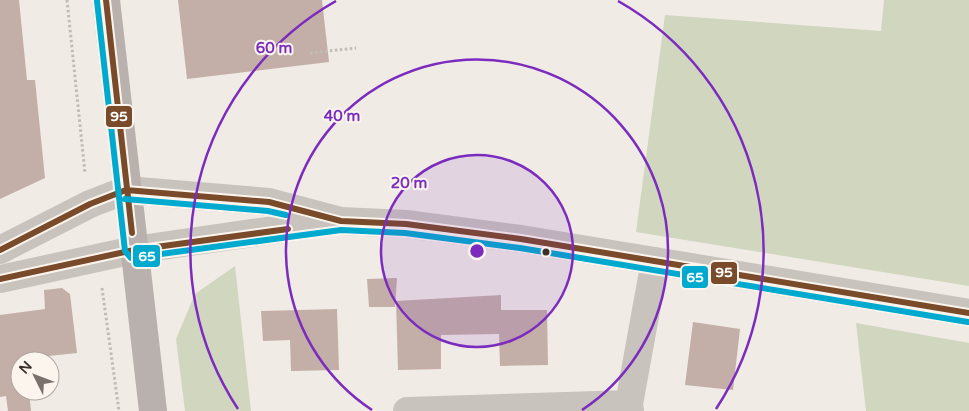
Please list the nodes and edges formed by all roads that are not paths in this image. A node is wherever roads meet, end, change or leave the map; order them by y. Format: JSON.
{"nodes":[{"id":1,"x":106,"y":0,"type":"edge"},
{"id":2,"x":126,"y":190,"type":"junction"},
{"id":3,"x":341,"y":221,"type":"junction"},
{"id":4,"x":0,"y":250,"type":"edge"},
{"id":5,"x":134,"y":250,"type":"junction"},
{"id":6,"x":655,"y":262,"type":"junction"},
{"id":7,"x":0,"y":278,"type":"edge"},
{"id":8,"x":969,"y":313,"type":"edge"},
{"id":9,"x":630,"y":408,"type":"edge"},
{"id":10,"x":153,"y":411,"type":"edge"},
{"id":11,"x":407,"y":411,"type":"edge"}],
"edges":[{"from":1,"to":2,"type":"main road"},
{"from":2,"to":3,"type":"street"},
{"from":2,"to":4,"type":"street"},
{"from":2,"to":5,"type":"main road"},
{"from":3,"to":5,"type":"street"},
{"from":3,"to":6,"type":"street"},
{"from":5,"to":7,"type":"street"},
{"from":5,"to":10,"type":"main road"},
{"from":6,"to":8,"type":"street"},
{"from":6,"to":9,"type":"street"},
{"from":9,"to":11,"type":"street"}]}
